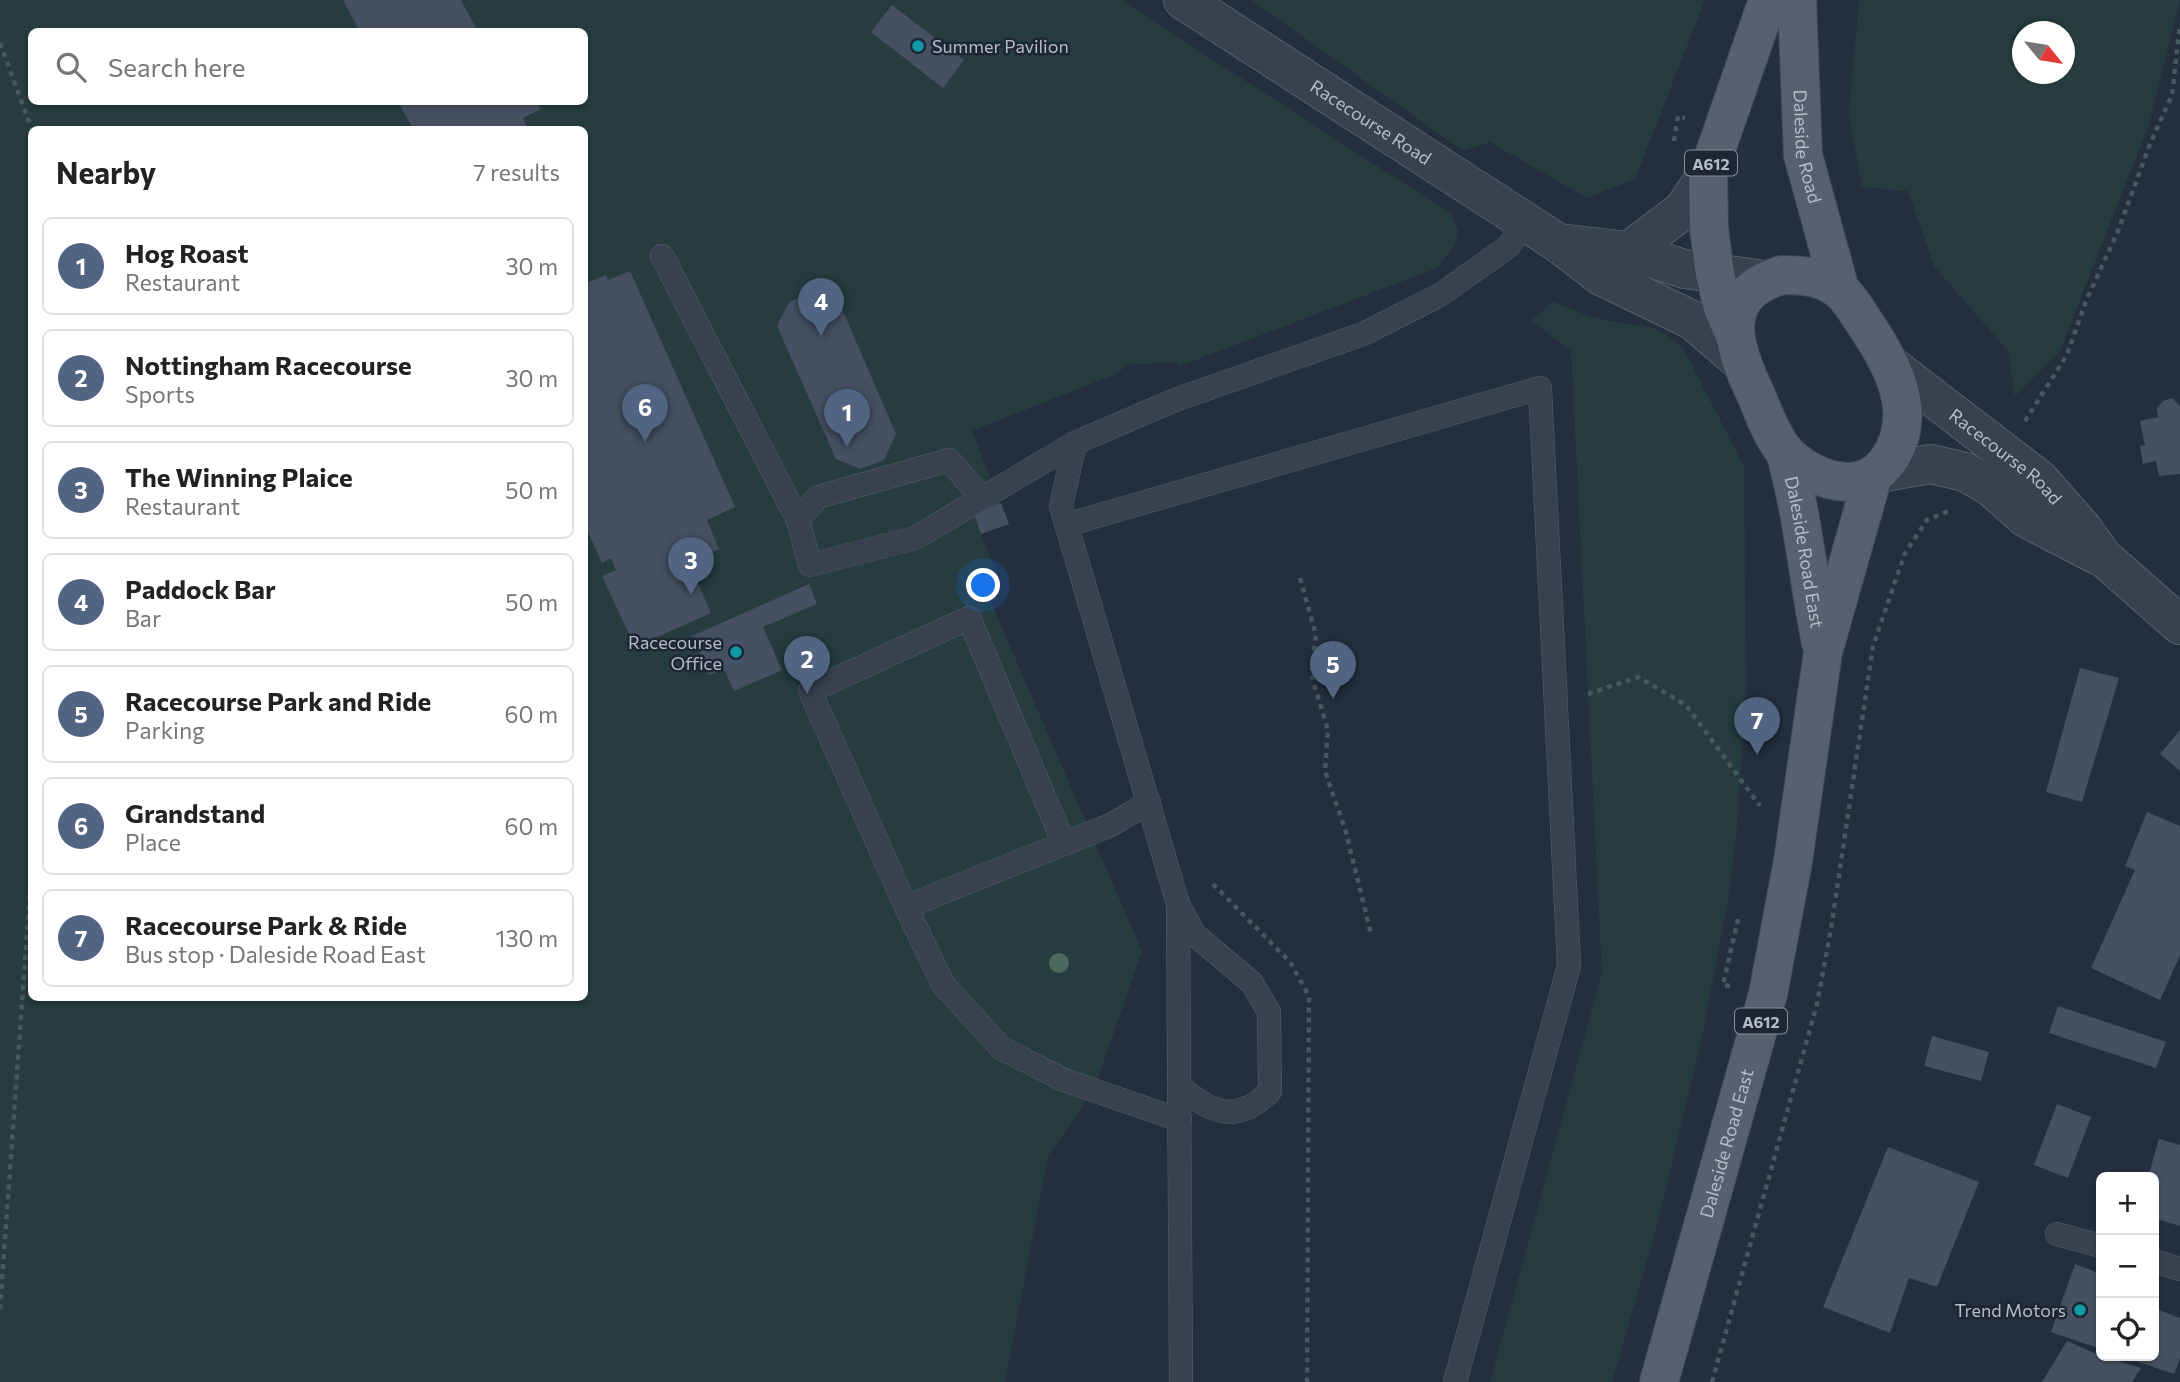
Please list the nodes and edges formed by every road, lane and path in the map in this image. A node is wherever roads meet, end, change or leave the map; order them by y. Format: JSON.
{"nodes":[{"id":1,"x":1183,"y":0,"type":"edge"},
{"id":2,"x":1768,"y":0,"type":"edge"},
{"id":3,"x":1797,"y":0,"type":"edge"},
{"id":4,"x":2180,"y":24,"type":"edge"},
{"id":5,"x":0,"y":43,"type":"edge"},
{"id":6,"x":31,"y":126,"type":"edge"},
{"id":7,"x":1723,"y":128,"type":"junction"},
{"id":8,"x":1674,"y":144,"type":"dead end"},
{"id":9,"x":1708,"y":173,"type":"junction"},
{"id":10,"x":1524,"y":223,"type":"junction"},
{"id":11,"x":1558,"y":243,"type":"junction"},
{"id":12,"x":1629,"y":251,"type":"junction"},
{"id":13,"x":662,"y":256,"type":"dead end"},
{"id":14,"x":1715,"y":275,"type":"junction"},
{"id":15,"x":1765,"y":280,"type":"junction"},
{"id":16,"x":1840,"y":290,"type":"junction"},
{"id":17,"x":1736,"y":346,"type":"junction"},
{"id":18,"x":1894,"y":367,"type":"junction"},
{"id":19,"x":2020,"y":428,"type":"dead end"},
{"id":20,"x":1075,"y":443,"type":"junction"},
{"id":21,"x":1785,"y":452,"type":"junction"},
{"id":22,"x":1875,"y":476,"type":"junction"},
{"id":23,"x":982,"y":498,"type":"junction"},
{"id":24,"x":798,"y":520,"type":"junction"},
{"id":25,"x":1066,"y":525,"type":"junction"},
{"id":26,"x":2102,"y":557,"type":"junction"},
{"id":27,"x":1300,"y":578,"type":"dead end"},
{"id":28,"x":2179,"y":622,"type":"edge"},
{"id":29,"x":1823,"y":652,"type":"junction"},
{"id":30,"x":1556,"y":704,"type":"junction"},
{"id":31,"x":1762,"y":796,"type":"dead end"},
{"id":32,"x":1149,"y":802,"type":"junction"},
{"id":33,"x":1760,"y":807,"type":"junction"},
{"id":34,"x":1758,"y":820,"type":"dead end"},
{"id":35,"x":1064,"y":844,"type":"junction"},
{"id":36,"x":1213,"y":884,"type":"dead end"},
{"id":37,"x":1178,"y":904,"type":"junction"},
{"id":38,"x":906,"y":907,"type":"junction"},
{"id":39,"x":1740,"y":911,"type":"dead end"},
{"id":40,"x":28,"y":920,"type":"edge"},
{"id":41,"x":1371,"y":934,"type":"dead end"},
{"id":42,"x":1768,"y":994,"type":"junction"},
{"id":43,"x":1817,"y":1004,"type":"dead end"},
{"id":44,"x":1179,"y":1085,"type":"junction"},
{"id":45,"x":1180,"y":1120,"type":"junction"},
{"id":46,"x":2057,"y":1234,"type":"dead end"},
{"id":47,"x":2096,"y":1245,"type":"edge"},
{"id":48,"x":2159,"y":1263,"type":"edge"},
{"id":49,"x":2180,"y":1269,"type":"edge"},
{"id":50,"x":0,"y":1309,"type":"edge"},
{"id":51,"x":1181,"y":1382,"type":"edge"},
{"id":52,"x":1307,"y":1382,"type":"edge"},
{"id":53,"x":1455,"y":1382,"type":"edge"},
{"id":54,"x":1659,"y":1382,"type":"edge"}],
"edges":[{"from":1,"to":10,"type":"street","name":"Racecourse Road"},
{"from":2,"to":7,"type":"main road","number":"A612"},
{"from":3,"to":16,"type":"main road","name":"Daleside Road"},
{"from":4,"to":19,"type":"path"},
{"from":5,"to":6,"type":"path"},
{"from":7,"to":8,"type":"path"},
{"from":7,"to":9,"type":"main road","number":"A612"},
{"from":9,"to":12,"type":"street"},
{"from":9,"to":14,"type":"main road","number":"A612"},
{"from":10,"to":11,"type":"street","name":"Racecourse Road"},
{"from":10,"to":20,"type":"lane"},
{"from":11,"to":12,"type":"street","name":"Racecourse Road"},
{"from":11,"to":17,"type":"street","name":"Racecourse Road"},
{"from":12,"to":14,"type":"street","name":"Racecourse Road"},
{"from":13,"to":24,"type":"lane"},
{"from":14,"to":15,"type":"street","name":"Racecourse Road"},
{"from":14,"to":17,"type":"main road","number":"A612"},
{"from":15,"to":16,"type":"main road"},
{"from":15,"to":17,"type":"main road"},
{"from":16,"to":18,"type":"main road"},
{"from":17,"to":21,"type":"main road"},
{"from":18,"to":22,"type":"main road"},
{"from":18,"to":26,"type":"street","name":"Racecourse Road"},
{"from":20,"to":23,"type":"lane"},
{"from":20,"to":25,"type":"lane"},
{"from":21,"to":22,"type":"main road"},
{"from":21,"to":29,"type":"main road","name":"Daleside Road East","number":"A612"},
{"from":22,"to":26,"type":"street","name":"Racecourse Road"},
{"from":22,"to":29,"type":"main road","name":"Daleside Road East","number":"A612"},
{"from":23,"to":24,"type":"lane"},
{"from":23,"to":24,"type":"lane"},
{"from":25,"to":30,"type":"lane"},
{"from":25,"to":32,"type":"lane"},
{"from":26,"to":28,"type":"street","name":"Racecourse Road"},
{"from":27,"to":41,"type":"path"},
{"from":29,"to":42,"type":"main road","name":"Daleside Road East","number":"A612"},
{"from":30,"to":33,"type":"path"},
{"from":30,"to":53,"type":"lane"},
{"from":31,"to":33,"type":"path"},
{"from":32,"to":35,"type":"lane"},
{"from":32,"to":37,"type":"lane"},
{"from":33,"to":34,"type":"path"},
{"from":35,"to":38,"type":"lane"},
{"from":35,"to":38,"type":"lane"},
{"from":36,"to":52,"type":"path"},
{"from":37,"to":44,"type":"lane"},
{"from":37,"to":44,"type":"lane"},
{"from":38,"to":45,"type":"lane"},
{"from":39,"to":42,"type":"path"},
{"from":40,"to":50,"type":"path"},
{"from":42,"to":43,"type":"path"},
{"from":42,"to":54,"type":"main road","name":"Daleside Road East","number":"A612"},
{"from":44,"to":45,"type":"lane"},
{"from":45,"to":51,"type":"lane"},
{"from":46,"to":47,"type":"lane"},
{"from":48,"to":49,"type":"lane"}]}
